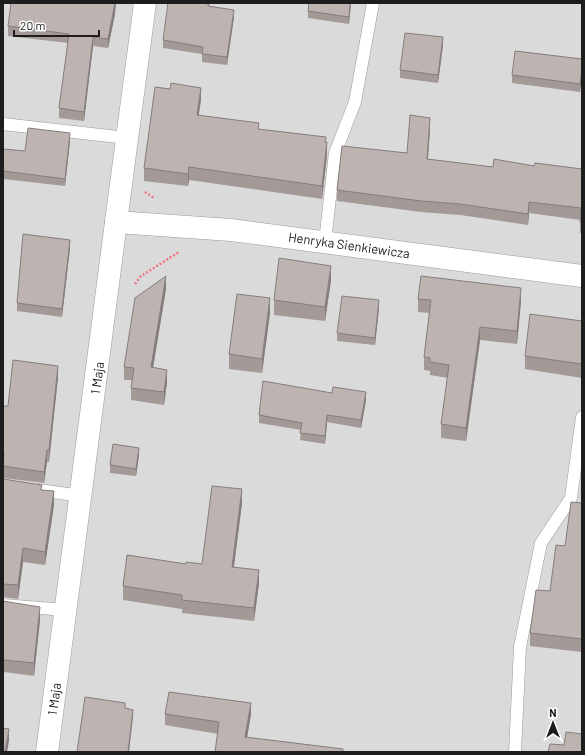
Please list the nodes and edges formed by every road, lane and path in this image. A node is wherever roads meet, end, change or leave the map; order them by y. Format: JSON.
{"nodes":[{"id":1,"x":145,"y":3,"type":"edge"},
{"id":2,"x":373,"y":3,"type":"edge"},
{"id":3,"x":3,"y":124,"type":"edge"},
{"id":4,"x":126,"y":138,"type":"junction"},
{"id":5,"x":116,"y":222,"type":"junction"},
{"id":6,"x":324,"y":242,"type":"junction"},
{"id":7,"x":582,"y":276,"type":"edge"},
{"id":8,"x":582,"y":417,"type":"edge"},
{"id":9,"x":25,"y":488,"type":"edge"},
{"id":10,"x":81,"y":496,"type":"junction"},
{"id":11,"x":3,"y":605,"type":"edge"},
{"id":12,"x":66,"y":610,"type":"junction"},
{"id":13,"x":47,"y":752,"type":"edge"},
{"id":14,"x":515,"y":752,"type":"edge"}],
"edges":[{"from":1,"to":4,"type":"street","name":"1 Maja"},
{"from":2,"to":6,"type":"lane"},
{"from":3,"to":4,"type":"lane"},
{"from":4,"to":5,"type":"street","name":"1 Maja"},
{"from":5,"to":6,"type":"street","name":"Henryka Sienkiewicza"},
{"from":5,"to":10,"type":"street","name":"1 Maja"},
{"from":6,"to":7,"type":"street","name":"Henryka Sienkiewicza"},
{"from":8,"to":14,"type":"lane"},
{"from":9,"to":10,"type":"lane"},
{"from":10,"to":12,"type":"street","name":"1 Maja"},
{"from":11,"to":12,"type":"lane"},
{"from":12,"to":13,"type":"street","name":"1 Maja"}]}
